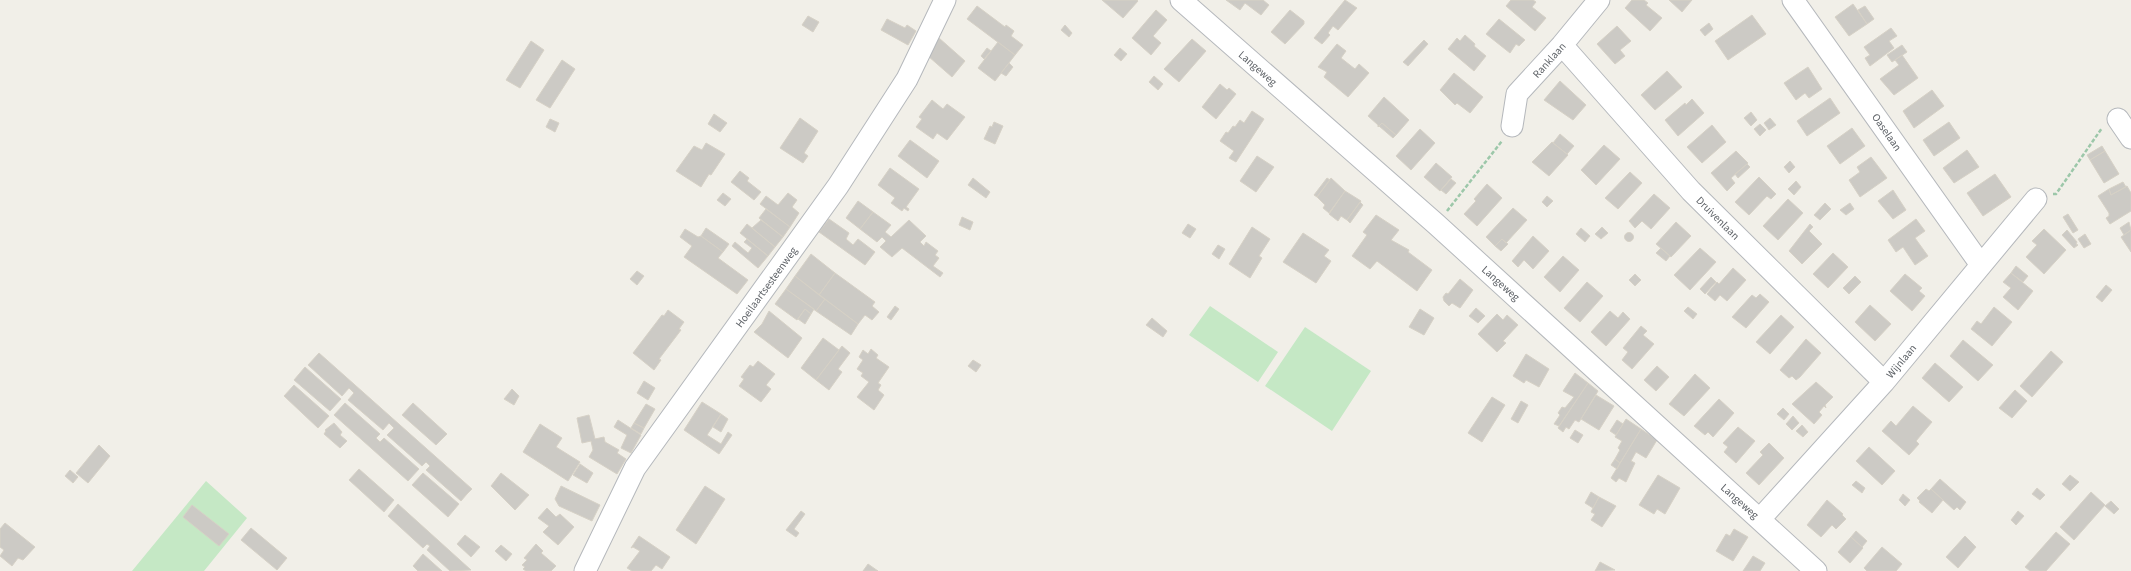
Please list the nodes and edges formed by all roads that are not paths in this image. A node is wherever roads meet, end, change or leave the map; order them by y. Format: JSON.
{"nodes":[{"id":1,"x":945,"y":0,"type":"edge"},
{"id":2,"x":1181,"y":0,"type":"edge"},
{"id":3,"x":1600,"y":0,"type":"edge"},
{"id":4,"x":1793,"y":0,"type":"edge"},
{"id":5,"x":1562,"y":45,"type":"junction"},
{"id":6,"x":2118,"y":119,"type":"road end"},
{"id":7,"x":1512,"y":126,"type":"road end"},
{"id":8,"x":2131,"y":138,"type":"edge"},
{"id":9,"x":2036,"y":199,"type":"road end"},
{"id":10,"x":1981,"y":265,"type":"junction"},
{"id":11,"x":1884,"y":382,"type":"junction"},
{"id":12,"x":1760,"y":519,"type":"junction"},
{"id":13,"x":584,"y":571,"type":"edge"},
{"id":14,"x":1816,"y":571,"type":"edge"}],
"edges":[{"from":1,"to":13,"type":"street","name":"Hoeilaartsesteenweg"},
{"from":2,"to":12,"type":"street","name":"Langeweg"},
{"from":3,"to":5,"type":"street","name":"Ranklaan"},
{"from":4,"to":10,"type":"street","name":"Oaselaan"},
{"from":5,"to":7,"type":"street","name":"Ranklaan"},
{"from":5,"to":11,"type":"street","name":"Druivenlaan"},
{"from":6,"to":8,"type":"street"},
{"from":9,"to":10,"type":"street","name":"Wijnlaan"},
{"from":10,"to":11,"type":"street","name":"Wijnlaan"},
{"from":11,"to":12,"type":"street","name":"Wijnlaan"},
{"from":12,"to":14,"type":"street","name":"Langeweg"}]}
